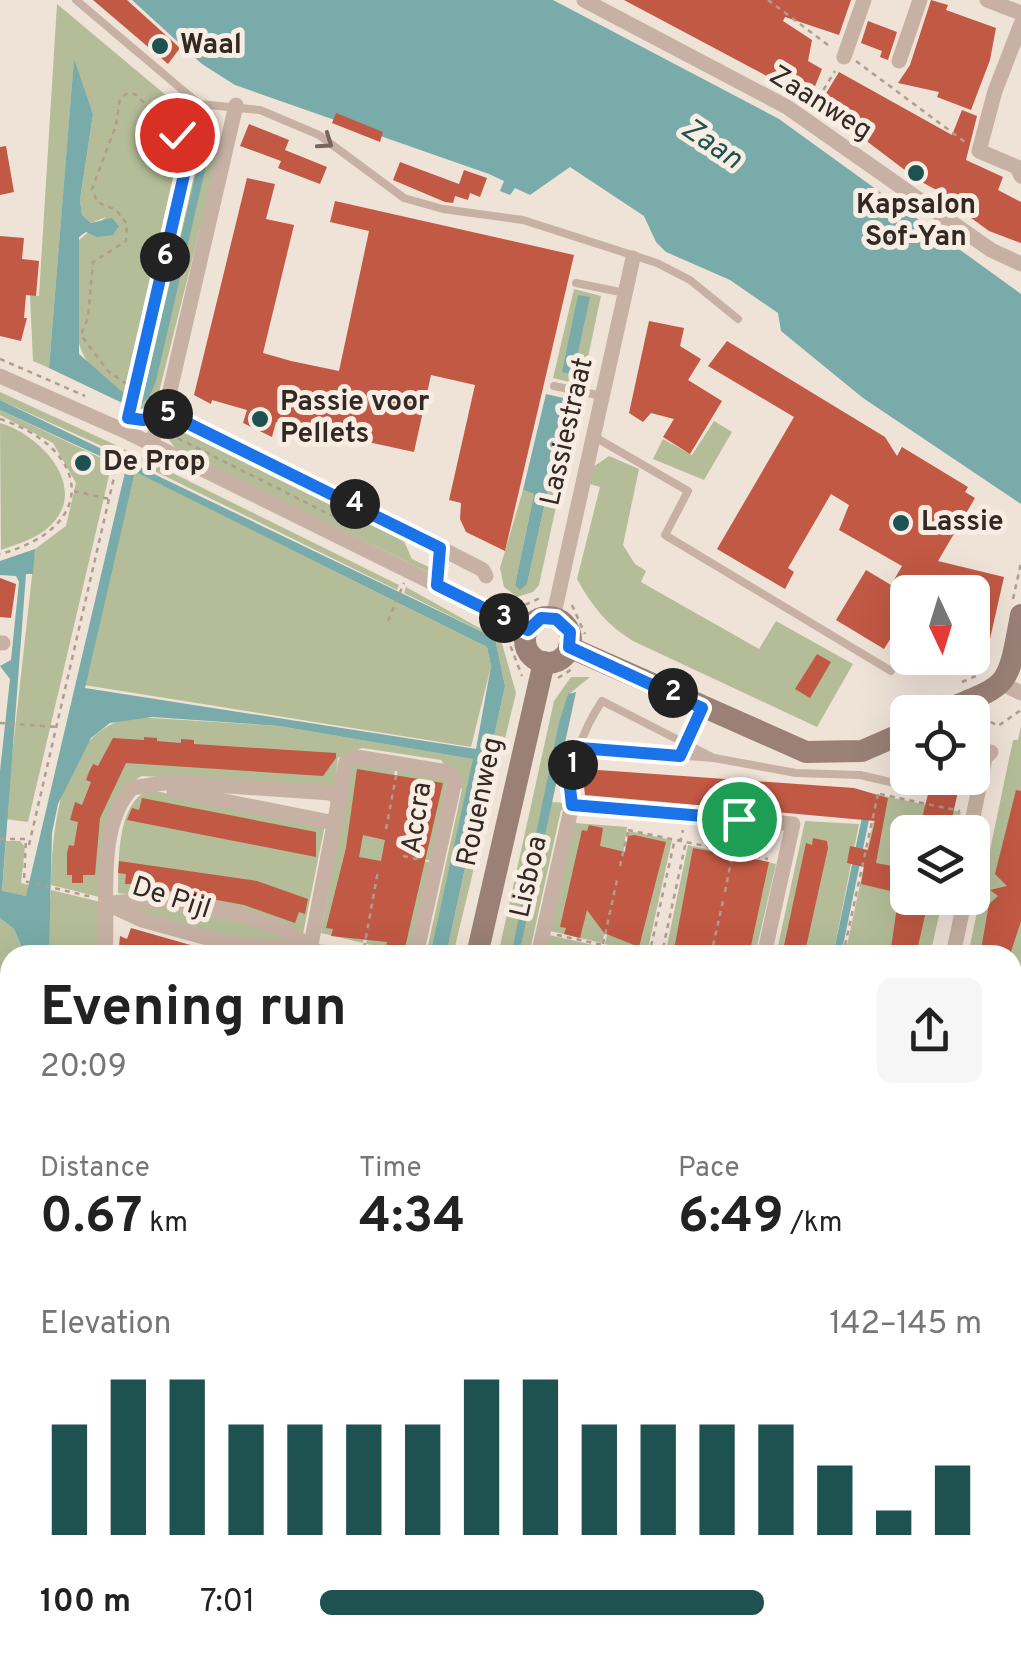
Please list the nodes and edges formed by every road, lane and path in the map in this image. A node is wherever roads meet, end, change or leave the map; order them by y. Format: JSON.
{"nodes":[{"id":1,"x":76,"y":0,"type":"edge"},
{"id":2,"x":584,"y":0,"type":"edge"},
{"id":3,"x":768,"y":0,"type":"edge"},
{"id":4,"x":864,"y":0,"type":"edge"},
{"id":5,"x":920,"y":0,"type":"edge"},
{"id":6,"x":987,"y":0,"type":"edge"},
{"id":7,"x":1021,"y":13,"type":"edge"},
{"id":8,"x":1020,"y":31,"type":"edge"},
{"id":9,"x":844,"y":57,"type":"junction"},
{"id":10,"x":899,"y":61,"type":"dead end"},
{"id":11,"x":198,"y":104,"type":"junction"},
{"id":12,"x":236,"y":106,"type":"junction"},
{"id":13,"x":806,"y":119,"type":"junction"},
{"id":14,"x":192,"y":140,"type":"junction"},
{"id":15,"x":980,"y":151,"type":"junction"},
{"id":16,"x":1021,"y":176,"type":"edge"},
{"id":17,"x":632,"y":258,"type":"junction"},
{"id":18,"x":1021,"y":264,"type":"edge"},
{"id":19,"x":576,"y":283,"type":"dead end"},
{"id":20,"x":625,"y":293,"type":"junction"},
{"id":21,"x":738,"y":318,"type":"dead end"},
{"id":22,"x":0,"y":359,"type":"edge"},
{"id":23,"x":0,"y":376,"type":"edge"},
{"id":24,"x":554,"y":386,"type":"dead end"},
{"id":25,"x":134,"y":392,"type":"junction"},
{"id":26,"x":602,"y":396,"type":"junction"},
{"id":27,"x":91,"y":399,"type":"dead end"},
{"id":28,"x":116,"y":412,"type":"dead end"},
{"id":29,"x":165,"y":412,"type":"junction"},
{"id":30,"x":128,"y":418,"type":"junction"},
{"id":31,"x":0,"y":419,"type":"edge"},
{"id":32,"x":136,"y":420,"type":"dead end"},
{"id":33,"x":158,"y":429,"type":"junction"},
{"id":34,"x":593,"y":436,"type":"junction"},
{"id":35,"x":122,"y":444,"type":"dead end"},
{"id":36,"x":149,"y":444,"type":"junction"},
{"id":37,"x":72,"y":490,"type":"junction"},
{"id":38,"x":108,"y":499,"type":"junction"},
{"id":39,"x":366,"y":532,"type":"dead end"},
{"id":40,"x":440,"y":548,"type":"junction"},
{"id":41,"x":0,"y":554,"type":"edge"},
{"id":42,"x":486,"y":576,"type":"dead end"},
{"id":43,"x":439,"y":577,"type":"junction"},
{"id":44,"x":402,"y":588,"type":"dead end"},
{"id":45,"x":1021,"y":615,"type":"edge"},
{"id":46,"x":553,"y":618,"type":"junction"},
{"id":47,"x":388,"y":621,"type":"dead end"},
{"id":48,"x":528,"y":630,"type":"junction"},
{"id":49,"x":569,"y":647,"type":"junction"},
{"id":50,"x":544,"y":662,"type":"junction"},
{"id":51,"x":890,"y":669,"type":"edge"},
{"id":52,"x":968,"y":679,"type":"dead end"},
{"id":53,"x":954,"y":687,"type":"dead end"},
{"id":54,"x":1012,"y":688,"type":"edge"},
{"id":55,"x":983,"y":695,"type":"edge"},
{"id":56,"x":702,"y":708,"type":"junction"},
{"id":57,"x":1021,"y":710,"type":"edge"},
{"id":58,"x":990,"y":721,"type":"edge"},
{"id":59,"x":2,"y":723,"type":"edge"},
{"id":60,"x":57,"y":727,"type":"junction"},
{"id":61,"x":890,"y":734,"type":"edge"},
{"id":62,"x":685,"y":743,"type":"junction"},
{"id":63,"x":580,"y":748,"type":"junction"},
{"id":64,"x":991,"y":752,"type":"dead end"},
{"id":65,"x":680,"y":756,"type":"junction"},
{"id":66,"x":714,"y":758,"type":"junction"},
{"id":67,"x":398,"y":764,"type":"junction"},
{"id":68,"x":858,"y":764,"type":"junction"},
{"id":69,"x":879,"y":780,"type":"junction"},
{"id":70,"x":890,"y":782,"type":"edge"},
{"id":71,"x":141,"y":784,"type":"junction"},
{"id":72,"x":878,"y":794,"type":"junction"},
{"id":73,"x":340,"y":801,"type":"junction"},
{"id":74,"x":572,"y":805,"type":"junction"},
{"id":75,"x":686,"y":814,"type":"junction"},
{"id":76,"x":974,"y":814,"type":"joint"},
{"id":77,"x":739,"y":819,"type":"junction"},
{"id":78,"x":335,"y":823,"type":"junction"},
{"id":79,"x":386,"y":829,"type":"dead end"},
{"id":80,"x":0,"y":839,"type":"edge"},
{"id":81,"x":681,"y":840,"type":"junction"},
{"id":82,"x":28,"y":844,"type":"junction"},
{"id":83,"x":733,"y":852,"type":"junction"},
{"id":84,"x":403,"y":856,"type":"dead end"},
{"id":85,"x":436,"y":862,"type":"junction"},
{"id":86,"x":784,"y":863,"type":"junction"},
{"id":87,"x":620,"y":866,"type":"dead end"},
{"id":88,"x":378,"y":871,"type":"dead end"},
{"id":89,"x":617,"y":880,"type":"dead end"},
{"id":90,"x":724,"y":892,"type":"dead end"},
{"id":91,"x":723,"y":901,"type":"dead end"},
{"id":92,"x":108,"y":902,"type":"junction"},
{"id":93,"x":961,"y":915,"type":"edge"},
{"id":94,"x":544,"y":932,"type":"junction"},
{"id":95,"x":106,"y":945,"type":"edge"},
{"id":96,"x":251,"y":945,"type":"edge"},
{"id":97,"x":302,"y":945,"type":"edge"},
{"id":98,"x":311,"y":945,"type":"edge"},
{"id":99,"x":364,"y":945,"type":"edge"},
{"id":100,"x":418,"y":945,"type":"edge"},
{"id":101,"x":480,"y":945,"type":"edge"},
{"id":102,"x":541,"y":945,"type":"edge"},
{"id":103,"x":603,"y":945,"type":"joint"},
{"id":104,"x":651,"y":945,"type":"edge"},
{"id":105,"x":664,"y":945,"type":"edge"},
{"id":106,"x":713,"y":945,"type":"edge"},
{"id":107,"x":766,"y":945,"type":"edge"},
{"id":108,"x":846,"y":945,"type":"edge"},
{"id":109,"x":955,"y":945,"type":"edge"}],
"edges":[{"from":1,"to":11,"type":"lane"},
{"from":2,"to":13,"type":"street","name":"Zaanweg"},
{"from":3,"to":9,"type":"path"},
{"from":4,"to":9,"type":"street"},
{"from":5,"to":10,"type":"street"},
{"from":6,"to":7,"type":"street"},
{"from":8,"to":15,"type":"street"},
{"from":9,"to":13,"type":"path"},
{"from":9,"to":15,"type":"path"},
{"from":11,"to":12,"type":"lane"},
{"from":11,"to":14,"type":"path"},
{"from":12,"to":17,"type":"lane","one_way":true},
{"from":12,"to":29,"type":"street"},
{"from":13,"to":18,"type":"street","name":"Zaanweg"},
{"from":14,"to":25,"type":"path"},
{"from":14,"to":25,"type":"path"},
{"from":15,"to":16,"type":"street"},
{"from":17,"to":20,"type":"street","name":"Lassiestraat"},
{"from":17,"to":21,"type":"lane"},
{"from":19,"to":20,"type":"lane"},
{"from":20,"to":26,"type":"street","name":"Lassiestraat"},
{"from":22,"to":27,"type":"path"},
{"from":23,"to":36,"type":"street"},
{"from":24,"to":26,"type":"lane"},
{"from":25,"to":30,"type":"path"},
{"from":26,"to":34,"type":"street","name":"Lassiestraat"},
{"from":28,"to":30,"type":"path"},
{"from":29,"to":33,"type":"street"},
{"from":29,"to":40,"type":"street"},
{"from":30,"to":32,"type":"path"},
{"from":31,"to":37,"type":"path"},
{"from":33,"to":36,"type":"street"},
{"from":33,"to":39,"type":"path"},
{"from":34,"to":46,"type":"street","name":"Lassiestraat"},
{"from":34,"to":51,"type":"lane"},
{"from":35,"to":38,"type":"path","name":"De Pijl"},
{"from":36,"to":43,"type":"street"},
{"from":37,"to":38,"type":"path"},
{"from":37,"to":41,"type":"path"},
{"from":38,"to":60,"type":"path","name":"De Pijl"},
{"from":40,"to":42,"type":"street"},
{"from":40,"to":43,"type":"street"},
{"from":43,"to":48,"type":"street"},
{"from":44,"to":47,"type":"path"},
{"from":45,"to":54,"type":"main road"},
{"from":46,"to":48,"type":"main road"},
{"from":46,"to":49,"type":"main road"},
{"from":48,"to":50,"type":"main road"},
{"from":49,"to":50,"type":"main road"},
{"from":49,"to":56,"type":"main road"},
{"from":50,"to":101,"type":"main road","name":"Rouenweg"},
{"from":52,"to":53,"type":"path"},
{"from":54,"to":55,"type":"main road"},
{"from":56,"to":62,"type":"lane"},
{"from":56,"to":68,"type":"main road"},
{"from":57,"to":58,"type":"path"},
{"from":59,"to":60,"type":"path"},
{"from":60,"to":82,"type":"path","name":"De Pijl"},
{"from":61,"to":68,"type":"main road"},
{"from":62,"to":63,"type":"lane"},
{"from":62,"to":65,"type":"lane"},
{"from":62,"to":66,"type":"lane"},
{"from":63,"to":65,"type":"lane"},
{"from":63,"to":74,"type":"lane"},
{"from":64,"to":76,"type":"street"},
{"from":65,"to":66,"type":"lane"},
{"from":66,"to":68,"type":"lane"},
{"from":67,"to":73,"type":"street","name":"Accra"},
{"from":67,"to":79,"type":"path"},
{"from":67,"to":85,"type":"street","name":"Accra"},
{"from":68,"to":69,"type":"lane"},
{"from":69,"to":70,"type":"lane"},
{"from":69,"to":72,"type":"path"},
{"from":71,"to":73,"type":"street"},
{"from":71,"to":78,"type":"street"},
{"from":71,"to":92,"type":"street"},
{"from":72,"to":76,"type":"path"},
{"from":72,"to":108,"type":"path"},
{"from":73,"to":78,"type":"street"},
{"from":74,"to":75,"type":"street","name":"Lisboa"},
{"from":74,"to":94,"type":"street","name":"Lisboa"},
{"from":75,"to":77,"type":"street","name":"Lisboa"},
{"from":75,"to":81,"type":"path"},
{"from":77,"to":83,"type":"path"},
{"from":77,"to":86,"type":"street","name":"Lisboa"},
{"from":78,"to":98,"type":"street"},
{"from":80,"to":82,"type":"path"},
{"from":81,"to":83,"type":"path"},
{"from":81,"to":87,"type":"path"},
{"from":81,"to":104,"type":"path"},
{"from":81,"to":105,"type":"path"},
{"from":82,"to":92,"type":"path","name":"De Pijl"},
{"from":83,"to":86,"type":"path"},
{"from":83,"to":90,"type":"path"},
{"from":84,"to":85,"type":"path"},
{"from":85,"to":100,"type":"street","name":"Accra"},
{"from":86,"to":107,"type":"street","name":"Lisboa"},
{"from":88,"to":99,"type":"path"},
{"from":89,"to":103,"type":"path"},
{"from":91,"to":106,"type":"path"},
{"from":92,"to":95,"type":"street"},
{"from":92,"to":96,"type":"street","name":"De Pijl"},
{"from":92,"to":97,"type":"street","name":"De Pijl"},
{"from":93,"to":109,"type":"street"},
{"from":94,"to":102,"type":"street","name":"Lisboa"},
{"from":94,"to":103,"type":"path"}]}
